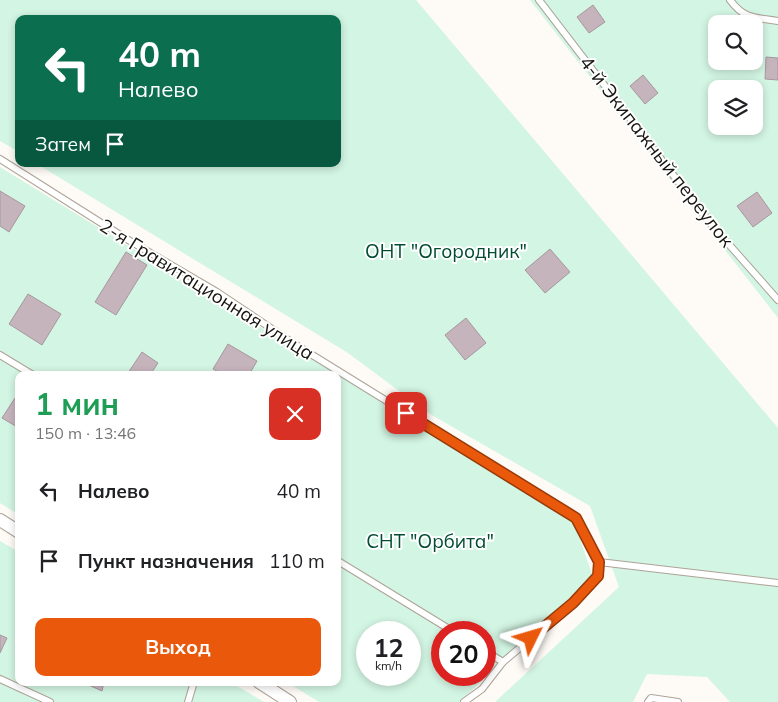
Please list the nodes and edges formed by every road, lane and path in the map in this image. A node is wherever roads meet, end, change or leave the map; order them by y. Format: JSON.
{"nodes":[{"id":1,"x":539,"y":0,"type":"edge"},
{"id":2,"x":730,"y":0,"type":"edge"},
{"id":3,"x":778,"y":21,"type":"edge"},
{"id":4,"x":0,"y":159,"type":"edge"},
{"id":5,"x":778,"y":300,"type":"edge"},
{"id":6,"x":0,"y":355,"type":"edge"},
{"id":7,"x":26,"y":371,"type":"edge"},
{"id":8,"x":338,"y":371,"type":"edge"},
{"id":9,"x":341,"y":373,"type":"edge"},
{"id":10,"x":0,"y":520,"type":"edge"},
{"id":11,"x":15,"y":529,"type":"edge"},
{"id":12,"x":599,"y":562,"type":"junction"},
{"id":13,"x":341,"y":563,"type":"edge"},
{"id":14,"x":778,"y":582,"type":"edge"},
{"id":15,"x":436,"y":621,"type":"edge"},
{"id":16,"x":496,"y":658,"type":"edge"},
{"id":17,"x":503,"y":662,"type":"junction"},
{"id":18,"x":0,"y":679,"type":"edge"},
{"id":19,"x":15,"y":686,"type":"edge"},
{"id":20,"x":15,"y":686,"type":"edge"},
{"id":21,"x":193,"y":686,"type":"edge"},
{"id":22,"x":265,"y":686,"type":"edge"},
{"id":23,"x":50,"y":702,"type":"edge"},
{"id":24,"x":188,"y":702,"type":"edge"},
{"id":25,"x":290,"y":702,"type":"edge"},
{"id":26,"x":464,"y":702,"type":"edge"},
{"id":27,"x":648,"y":702,"type":"edge"},
{"id":28,"x":678,"y":702,"type":"edge"}],
"edges":[{"from":1,"to":5,"type":"lane","name":"4-й Экипажный переулок"},
{"from":2,"to":3,"type":"lane"},
{"from":4,"to":8,"type":"lane","name":"2-я Гравитационная улица"},
{"from":6,"to":7,"type":"lane"},
{"from":9,"to":12,"type":"lane","name":"2-я Гравитационная улица"},
{"from":10,"to":11,"type":"street"},
{"from":12,"to":14,"type":"lane"},
{"from":12,"to":17,"type":"lane"},
{"from":13,"to":15,"type":"lane"},
{"from":16,"to":17,"type":"lane"},
{"from":17,"to":26,"type":"lane"},
{"from":18,"to":20,"type":"lane"},
{"from":19,"to":23,"type":"lane"},
{"from":21,"to":24,"type":"lane"},
{"from":22,"to":25,"type":"street"},
{"from":27,"to":28,"type":"lane"}]}
